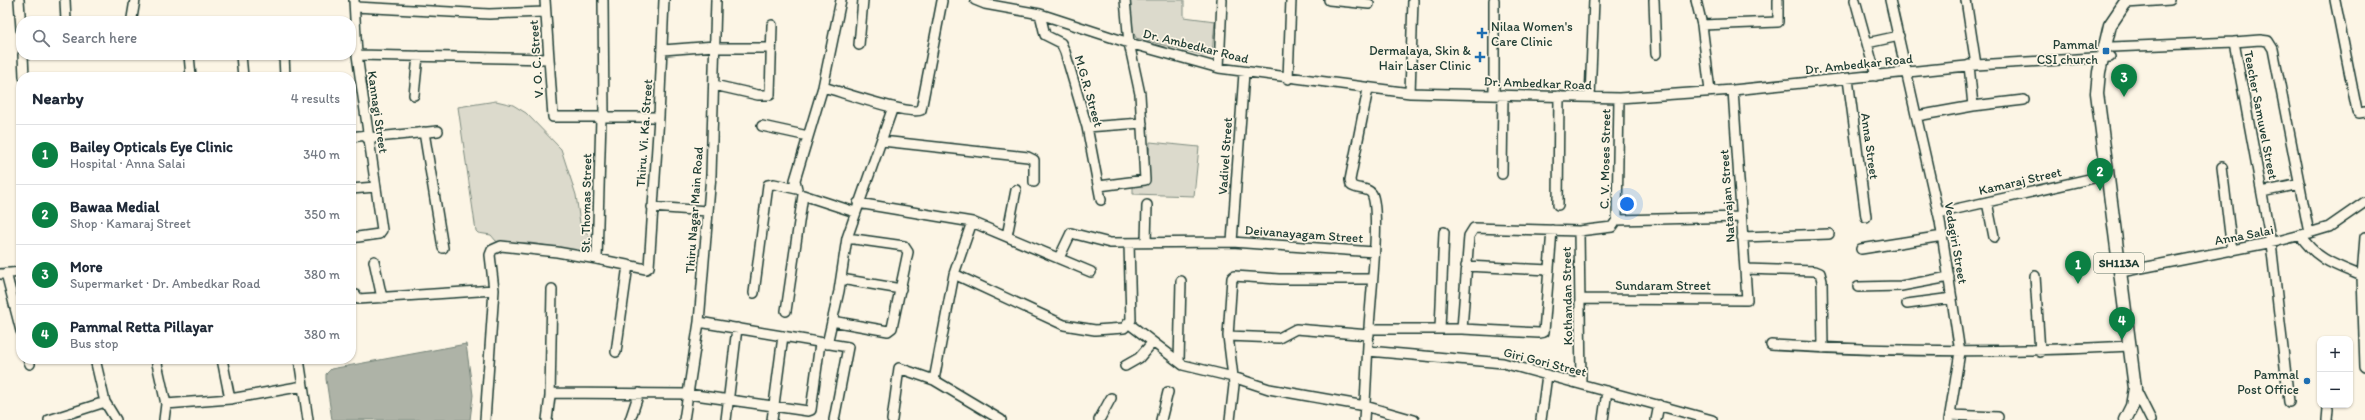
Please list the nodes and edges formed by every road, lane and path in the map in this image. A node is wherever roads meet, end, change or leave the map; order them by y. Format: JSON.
{"nodes":[{"id":1,"x":19,"y":0,"type":"edge"},
{"id":2,"x":65,"y":0,"type":"edge"},
{"id":3,"x":135,"y":0,"type":"edge"},
{"id":4,"x":545,"y":0,"type":"edge"},
{"id":5,"x":603,"y":0,"type":"edge"},
{"id":6,"x":664,"y":0,"type":"edge"},
{"id":7,"x":716,"y":0,"type":"edge"},
{"id":8,"x":841,"y":0,"type":"edge"},
{"id":9,"x":863,"y":0,"type":"edge"},
{"id":10,"x":940,"y":0,"type":"edge"},
{"id":11,"x":952,"y":0,"type":"edge"},
{"id":12,"x":975,"y":0,"type":"edge"},
{"id":13,"x":1125,"y":0,"type":"edge"},
{"id":14,"x":1222,"y":0,"type":"edge"},
{"id":15,"x":1291,"y":0,"type":"edge"},
{"id":16,"x":1329,"y":0,"type":"edge"},
{"id":17,"x":1413,"y":0,"type":"edge"},
{"id":18,"x":1494,"y":0,"type":"edge"},
{"id":19,"x":1594,"y":0,"type":"edge"},
{"id":20,"x":1654,"y":0,"type":"edge"},
{"id":21,"x":1696,"y":0,"type":"edge"},
{"id":22,"x":1778,"y":0,"type":"edge"},
{"id":23,"x":1855,"y":0,"type":"edge"},
{"id":24,"x":1890,"y":0,"type":"edge"},
{"id":25,"x":1966,"y":0,"type":"edge"},
{"id":26,"x":2170,"y":0,"type":"edge"},
{"id":27,"x":2335,"y":0,"type":"edge"},
{"id":28,"x":2126,"y":1,"type":"edge"},
{"id":29,"x":355,"y":4,"type":"edge"},
{"id":30,"x":1369,"y":4,"type":"dead end"},
{"id":31,"x":546,"y":12,"type":"junction"},
{"id":32,"x":1040,"y":14,"type":"junction"},
{"id":33,"x":20,"y":16,"type":"edge"},
{"id":34,"x":66,"y":16,"type":"edge"},
{"id":35,"x":132,"y":16,"type":"edge"},
{"id":36,"x":355,"y":16,"type":"edge"},
{"id":37,"x":772,"y":25,"type":"dead end"},
{"id":38,"x":1702,"y":25,"type":"junction"},
{"id":39,"x":356,"y":30,"type":"edge"},
{"id":40,"x":1899,"y":36,"type":"junction"},
{"id":41,"x":2234,"y":42,"type":"junction"},
{"id":42,"x":1129,"y":43,"type":"junction"},
{"id":43,"x":1867,"y":43,"type":"junction"},
{"id":44,"x":859,"y":45,"type":"dead end"},
{"id":45,"x":715,"y":47,"type":"junction"},
{"id":46,"x":772,"y":48,"type":"junction"},
{"id":47,"x":663,"y":50,"type":"junction"},
{"id":48,"x":1656,"y":54,"type":"dead end"},
{"id":49,"x":2108,"y":54,"type":"junction"},
{"id":50,"x":357,"y":55,"type":"junction"},
{"id":51,"x":418,"y":56,"type":"junction"},
{"id":52,"x":548,"y":59,"type":"junction"},
{"id":53,"x":23,"y":60,"type":"edge"},
{"id":54,"x":189,"y":60,"type":"edge"},
{"id":55,"x":241,"y":60,"type":"edge"},
{"id":56,"x":284,"y":60,"type":"edge"},
{"id":57,"x":1973,"y":65,"type":"junction"},
{"id":58,"x":1219,"y":68,"type":"junction"},
{"id":59,"x":24,"y":72,"type":"edge"},
{"id":60,"x":191,"y":72,"type":"edge"},
{"id":61,"x":243,"y":72,"type":"edge"},
{"id":62,"x":285,"y":72,"type":"edge"},
{"id":63,"x":1907,"y":72,"type":"junction"},
{"id":64,"x":1244,"y":73,"type":"junction"},
{"id":65,"x":1876,"y":76,"type":"junction"},
{"id":66,"x":1288,"y":79,"type":"junction"},
{"id":67,"x":1848,"y":79,"type":"junction"},
{"id":68,"x":714,"y":85,"type":"junction"},
{"id":69,"x":823,"y":87,"type":"junction"},
{"id":70,"x":1368,"y":89,"type":"junction"},
{"id":71,"x":1733,"y":90,"type":"junction"},
{"id":72,"x":1710,"y":91,"type":"junction"},
{"id":73,"x":1410,"y":93,"type":"junction"},
{"id":74,"x":1494,"y":94,"type":"junction"},
{"id":75,"x":414,"y":95,"type":"dead end"},
{"id":76,"x":1503,"y":95,"type":"junction"},
{"id":77,"x":1559,"y":96,"type":"junction"},
{"id":78,"x":1590,"y":97,"type":"junction"},
{"id":79,"x":1619,"y":98,"type":"junction"},
{"id":80,"x":2024,"y":100,"type":"dead end"},
{"id":81,"x":1973,"y":106,"type":"junction"},
{"id":82,"x":892,"y":107,"type":"junction"},
{"id":83,"x":2365,"y":112,"type":"edge"},
{"id":84,"x":1917,"y":116,"type":"junction"},
{"id":85,"x":602,"y":117,"type":"junction"},
{"id":86,"x":659,"y":117,"type":"junction"},
{"id":87,"x":1142,"y":123,"type":"junction"},
{"id":88,"x":762,"y":126,"type":"dead end"},
{"id":89,"x":1087,"y":127,"type":"junction"},
{"id":90,"x":438,"y":131,"type":"dead end"},
{"id":91,"x":424,"y":132,"type":"junction"},
{"id":92,"x":808,"y":136,"type":"junction"},
{"id":93,"x":356,"y":137,"type":"edge"},
{"id":94,"x":367,"y":137,"type":"junction"},
{"id":95,"x":882,"y":141,"type":"junction"},
{"id":96,"x":2222,"y":167,"type":"dead end"},
{"id":97,"x":1502,"y":174,"type":"dead end"},
{"id":98,"x":2107,"y":176,"type":"junction"},
{"id":99,"x":1034,"y":182,"type":"dead end"},
{"id":100,"x":2300,"y":184,"type":"junction"},
{"id":101,"x":1099,"y":186,"type":"junction"},
{"id":102,"x":375,"y":187,"type":"junction"},
{"id":103,"x":356,"y":189,"type":"edge"},
{"id":104,"x":1016,"y":190,"type":"dead end"},
{"id":105,"x":2262,"y":192,"type":"junction"},
{"id":106,"x":1100,"y":200,"type":"dead end"},
{"id":107,"x":1987,"y":202,"type":"junction"},
{"id":108,"x":2365,"y":202,"type":"edge"},
{"id":109,"x":1147,"y":205,"type":"dead end"},
{"id":110,"x":1558,"y":205,"type":"dead end"},
{"id":111,"x":652,"y":207,"type":"junction"},
{"id":112,"x":856,"y":207,"type":"junction"},
{"id":113,"x":707,"y":211,"type":"junction"},
{"id":114,"x":1938,"y":213,"type":"junction"},
{"id":115,"x":1741,"y":217,"type":"junction"},
{"id":116,"x":1866,"y":217,"type":"dead end"},
{"id":117,"x":1617,"y":220,"type":"junction"},
{"id":118,"x":972,"y":222,"type":"junction"},
{"id":119,"x":1552,"y":230,"type":"junction"},
{"id":120,"x":1579,"y":231,"type":"junction"},
{"id":121,"x":1444,"y":232,"type":"dead end"},
{"id":122,"x":1829,"y":234,"type":"dead end"},
{"id":123,"x":2304,"y":234,"type":"junction"},
{"id":124,"x":1007,"y":236,"type":"junction"},
{"id":125,"x":1742,"y":236,"type":"junction"},
{"id":126,"x":1943,"y":236,"type":"junction"},
{"id":127,"x":356,"y":237,"type":"edge"},
{"id":128,"x":1994,"y":237,"type":"dead end"},
{"id":129,"x":2365,"y":237,"type":"edge"},
{"id":130,"x":847,"y":238,"type":"junction"},
{"id":131,"x":1146,"y":242,"type":"junction"},
{"id":132,"x":1232,"y":242,"type":"junction"},
{"id":133,"x":1129,"y":243,"type":"junction"},
{"id":134,"x":2271,"y":243,"type":"junction"},
{"id":135,"x":443,"y":248,"type":"dead end"},
{"id":136,"x":1861,"y":249,"type":"dead end"},
{"id":137,"x":2232,"y":250,"type":"junction"},
{"id":138,"x":1374,"y":252,"type":"junction"},
{"id":139,"x":1059,"y":258,"type":"junction"},
{"id":140,"x":597,"y":259,"type":"junction"},
{"id":141,"x":374,"y":262,"type":"dead end"},
{"id":142,"x":628,"y":265,"type":"junction"},
{"id":143,"x":1466,"y":266,"type":"junction"},
{"id":144,"x":649,"y":267,"type":"joint"},
{"id":145,"x":1744,"y":269,"type":"junction"},
{"id":146,"x":1549,"y":270,"type":"junction"},
{"id":147,"x":1091,"y":272,"type":"dead end"},
{"id":148,"x":2121,"y":272,"type":"junction"},
{"id":149,"x":16,"y":273,"type":"edge"},
{"id":150,"x":3,"y":274,"type":"edge"},
{"id":151,"x":954,"y":274,"type":"junction"},
{"id":152,"x":2035,"y":276,"type":"dead end"},
{"id":153,"x":2362,"y":276,"type":"junction"},
{"id":154,"x":1949,"y":277,"type":"junction"},
{"id":155,"x":841,"y":279,"type":"junction"},
{"id":156,"x":1372,"y":279,"type":"junction"},
{"id":157,"x":1181,"y":281,"type":"dead end"},
{"id":158,"x":1858,"y":287,"type":"dead end"},
{"id":159,"x":552,"y":289,"type":"dead end"},
{"id":160,"x":900,"y":289,"type":"junction"},
{"id":161,"x":494,"y":290,"type":"junction"},
{"id":162,"x":754,"y":293,"type":"dead end"},
{"id":163,"x":356,"y":295,"type":"edge"},
{"id":164,"x":382,"y":298,"type":"junction"},
{"id":165,"x":1952,"y":298,"type":"junction"},
{"id":166,"x":1580,"y":299,"type":"junction"},
{"id":167,"x":1747,"y":300,"type":"joint"},
{"id":168,"x":1907,"y":304,"type":"dead end"},
{"id":169,"x":786,"y":311,"type":"dead end"},
{"id":170,"x":16,"y":314,"type":"edge"},
{"id":171,"x":832,"y":321,"type":"junction"},
{"id":172,"x":699,"y":322,"type":"junction"},
{"id":173,"x":1128,"y":322,"type":"junction"},
{"id":174,"x":737,"y":328,"type":"junction"},
{"id":175,"x":1440,"y":329,"type":"junction"},
{"id":176,"x":1462,"y":329,"type":"junction"},
{"id":177,"x":1369,"y":332,"type":"junction"},
{"id":178,"x":784,"y":336,"type":"junction"},
{"id":179,"x":1228,"y":336,"type":"junction"},
{"id":180,"x":1152,"y":343,"type":"junction"},
{"id":181,"x":824,"y":344,"type":"junction"},
{"id":182,"x":1771,"y":345,"type":"dead end"},
{"id":183,"x":2130,"y":346,"type":"junction"},
{"id":184,"x":1824,"y":348,"type":"junction"},
{"id":185,"x":1368,"y":351,"type":"junction"},
{"id":186,"x":616,"y":352,"type":"dead end"},
{"id":187,"x":1960,"y":352,"type":"junction"},
{"id":188,"x":2040,"y":352,"type":"junction"},
{"id":189,"x":1179,"y":361,"type":"junction"},
{"id":190,"x":96,"y":364,"type":"edge"},
{"id":191,"x":157,"y":364,"type":"edge"},
{"id":192,"x":223,"y":364,"type":"edge"},
{"id":193,"x":300,"y":364,"type":"edge"},
{"id":194,"x":1125,"y":366,"type":"dead end"},
{"id":195,"x":2365,"y":367,"type":"edge"},
{"id":196,"x":1547,"y":375,"type":"junction"},
{"id":197,"x":1233,"y":377,"type":"junction"},
{"id":198,"x":934,"y":380,"type":"junction"},
{"id":199,"x":1581,"y":384,"type":"junction"},
{"id":200,"x":303,"y":386,"type":"junction"},
{"id":201,"x":2135,"y":388,"type":"junction"},
{"id":202,"x":1607,"y":391,"type":"junction"},
{"id":203,"x":1168,"y":392,"type":"dead end"},
{"id":204,"x":550,"y":393,"type":"junction"},
{"id":205,"x":639,"y":393,"type":"junction"},
{"id":206,"x":688,"y":394,"type":"junction"},
{"id":207,"x":1111,"y":398,"type":"dead end"},
{"id":208,"x":230,"y":399,"type":"junction"},
{"id":209,"x":729,"y":400,"type":"junction"},
{"id":210,"x":105,"y":402,"type":"junction"},
{"id":211,"x":2289,"y":402,"type":"dead end"},
{"id":212,"x":166,"y":404,"type":"junction"},
{"id":213,"x":774,"y":405,"type":"junction"},
{"id":214,"x":1659,"y":405,"type":"junction"},
{"id":215,"x":1365,"y":406,"type":"junction"},
{"id":216,"x":2328,"y":409,"type":"dead end"},
{"id":217,"x":1998,"y":417,"type":"dead end"},
{"id":218,"x":1949,"y":418,"type":"edge"},
{"id":219,"x":49,"y":420,"type":"edge"},
{"id":220,"x":116,"y":420,"type":"edge"},
{"id":221,"x":164,"y":420,"type":"edge"},
{"id":222,"x":308,"y":420,"type":"edge"},
{"id":223,"x":485,"y":420,"type":"edge"},
{"id":224,"x":547,"y":420,"type":"edge"},
{"id":225,"x":630,"y":420,"type":"edge"},
{"id":226,"x":684,"y":420,"type":"edge"},
{"id":227,"x":726,"y":420,"type":"edge"},
{"id":228,"x":772,"y":420,"type":"edge"},
{"id":229,"x":834,"y":420,"type":"edge"},
{"id":230,"x":892,"y":420,"type":"edge"},
{"id":231,"x":1001,"y":420,"type":"edge"},
{"id":232,"x":1099,"y":420,"type":"edge"},
{"id":233,"x":1161,"y":420,"type":"edge"},
{"id":234,"x":1230,"y":420,"type":"edge"},
{"id":235,"x":1364,"y":420,"type":"edge"},
{"id":236,"x":1414,"y":420,"type":"edge"},
{"id":237,"x":1541,"y":420,"type":"edge"},
{"id":238,"x":1602,"y":420,"type":"edge"},
{"id":239,"x":1656,"y":420,"type":"edge"},
{"id":240,"x":1712,"y":420,"type":"edge"},
{"id":241,"x":2125,"y":420,"type":"edge"},
{"id":242,"x":2151,"y":420,"type":"edge"},
{"id":243,"x":2327,"y":420,"type":"edge"}],
"edges":[{"from":1,"to":33,"type":"street"},
{"from":2,"to":34,"type":"street"},
{"from":3,"to":35,"type":"street"},
{"from":4,"to":31,"type":"street","name":"V. O. C. Street"},
{"from":5,"to":85,"type":"street","name":"St. Thomas Street"},
{"from":6,"to":47,"type":"street","name":"Thiru. Vi. Ka. Street"},
{"from":7,"to":45,"type":"street","name":"Thiru Nagar Main Road"},
{"from":8,"to":69,"type":"street"},
{"from":9,"to":44,"type":"street"},
{"from":10,"to":11,"type":"street"},
{"from":10,"to":82,"type":"street"},
{"from":12,"to":32,"type":"street","name":"Dr. Ambedkar Road"},
{"from":13,"to":42,"type":"street"},
{"from":14,"to":58,"type":"street"},
{"from":15,"to":66,"type":"street"},
{"from":16,"to":30,"type":"street"},
{"from":17,"to":73,"type":"street"},
{"from":18,"to":74,"type":"street"},
{"from":19,"to":78,"type":"street"},
{"from":20,"to":48,"type":"street"},
{"from":21,"to":38,"type":"street"},
{"from":22,"to":38,"type":"street"},
{"from":23,"to":43,"type":"street"},
{"from":24,"to":40,"type":"street","name":"Vedagiri Street"},
{"from":25,"to":57,"type":"street"},
{"from":26,"to":28,"type":"street"},
{"from":27,"to":83,"type":"street"},
{"from":28,"to":49,"type":"main road"},
{"from":29,"to":31,"type":"street"},
{"from":29,"to":36,"type":"street","name":"Kannagi Street"},
{"from":31,"to":52,"type":"street","name":"V. O. C. Street"},
{"from":32,"to":42,"type":"street","name":"Dr. Ambedkar Road"},
{"from":32,"to":89,"type":"street","name":"M.G.R. Street"},
{"from":37,"to":46,"type":"street"},
{"from":38,"to":72,"type":"street"},
{"from":39,"to":50,"type":"street","name":"Kannagi Street"},
{"from":40,"to":43,"type":"street"},
{"from":40,"to":63,"type":"street","name":"Vedagiri Street"},
{"from":41,"to":49,"type":"street","name":"Teacher Samuvel Street"},
{"from":41,"to":100,"type":"street"},
{"from":41,"to":105,"type":"street","name":"Teacher Samuvel Street"},
{"from":42,"to":58,"type":"street","name":"Dr. Ambedkar Road"},
{"from":42,"to":87,"type":"street"},
{"from":43,"to":65,"type":"street"},
{"from":45,"to":46,"type":"street"},
{"from":45,"to":47,"type":"street"},
{"from":45,"to":68,"type":"street","name":"Thiru Nagar Main Road"},
{"from":46,"to":68,"type":"street"},
{"from":47,"to":86,"type":"street","name":"Thiru. Vi. Ka. Street"},
{"from":49,"to":57,"type":"street","name":"Dr. Ambedkar Road"},
{"from":49,"to":98,"type":"main road","number":"SH113A"},
{"from":50,"to":51,"type":"street"},
{"from":50,"to":94,"type":"street","name":"Kannagi Street"},
{"from":51,"to":52,"type":"street"},
{"from":51,"to":75,"type":"street"},
{"from":52,"to":85,"type":"street","name":"V. O. C. Street"},
{"from":53,"to":59,"type":"street"},
{"from":54,"to":60,"type":"street"},
{"from":55,"to":61,"type":"street"},
{"from":56,"to":62,"type":"street"},
{"from":57,"to":63,"type":"street","name":"Dr. Ambedkar Road"},
{"from":57,"to":81,"type":"street"},
{"from":58,"to":64,"type":"street","name":"Dr. Ambedkar Road"},
{"from":63,"to":65,"type":"street","name":"Dr. Ambedkar Road"},
{"from":63,"to":84,"type":"street","name":"Vedagiri Street"},
{"from":64,"to":66,"type":"street","name":"Dr. Ambedkar Road"},
{"from":64,"to":132,"type":"street","name":"Vadivel Street"},
{"from":65,"to":67,"type":"street","name":"Dr. Ambedkar Road"},
{"from":66,"to":70,"type":"street","name":"Dr. Ambedkar Road"},
{"from":67,"to":71,"type":"street","name":"Dr. Ambedkar Road"},
{"from":67,"to":116,"type":"street","name":"Anna Street"},
{"from":68,"to":113,"type":"street","name":"Thiru Nagar Main Road"},
{"from":69,"to":82,"type":"street"},
{"from":69,"to":92,"type":"street"},
{"from":70,"to":73,"type":"street","name":"Dr. Ambedkar Road"},
{"from":70,"to":138,"type":"street"},
{"from":71,"to":72,"type":"street","name":"Dr. Ambedkar Road"},
{"from":71,"to":115,"type":"street","name":"Natarajan Street"},
{"from":72,"to":79,"type":"street","name":"Dr. Ambedkar Road"},
{"from":73,"to":74,"type":"street","name":"Dr. Ambedkar Road"},
{"from":74,"to":76,"type":"street","name":"Dr. Ambedkar Road"},
{"from":76,"to":77,"type":"street","name":"Dr. Ambedkar Road"},
{"from":76,"to":97,"type":"street"},
{"from":77,"to":78,"type":"street","name":"Dr. Ambedkar Road"},
{"from":77,"to":110,"type":"street"},
{"from":78,"to":79,"type":"street","name":"Dr. Ambedkar Road"},
{"from":79,"to":117,"type":"street","name":"C. V. Moses Street"},
{"from":80,"to":81,"type":"street"},
{"from":81,"to":84,"type":"street"},
{"from":82,"to":95,"type":"street"},
{"from":84,"to":114,"type":"street","name":"Vedagiri Street"},
{"from":85,"to":86,"type":"street"},
{"from":85,"to":140,"type":"street","name":"St. Thomas Street"},
{"from":86,"to":111,"type":"street","name":"Thiru. Vi. Ka. Street"},
{"from":87,"to":89,"type":"street"},
{"from":87,"to":101,"type":"street"},
{"from":88,"to":92,"type":"street"},
{"from":89,"to":101,"type":"street","name":"M.G.R. Street"},
{"from":90,"to":91,"type":"street"},
{"from":91,"to":94,"type":"street"},
{"from":91,"to":135,"type":"street"},
{"from":92,"to":162,"type":"street"},
{"from":93,"to":94,"type":"street"},
{"from":94,"to":102,"type":"street","name":"Kannagi Street"},
{"from":95,"to":99,"type":"street"},
{"from":95,"to":112,"type":"street"},
{"from":96,"to":137,"type":"street"},
{"from":98,"to":107,"type":"street","name":"Kamaraj Street"},
{"from":98,"to":148,"type":"main road","number":"SH113A"},
{"from":100,"to":105,"type":"street"},
{"from":100,"to":123,"type":"street"},
{"from":101,"to":106,"type":"street","name":"M.G.R. Street"},
{"from":102,"to":103,"type":"street"},
{"from":102,"to":127,"type":"street","name":"Kannagi Street"},
{"from":104,"to":124,"type":"street"},
{"from":105,"to":134,"type":"street","name":"Teacher Samuvel Street"},
{"from":107,"to":114,"type":"street","name":"Kamaraj Street"},
{"from":107,"to":128,"type":"street"},
{"from":108,"to":123,"type":"street","name":"Anna Salai"},
{"from":109,"to":131,"type":"street"},
{"from":111,"to":113,"type":"street"},
{"from":111,"to":144,"type":"street","name":"Thiru. Vi. Ka. Street"},
{"from":112,"to":118,"type":"street"},
{"from":112,"to":130,"type":"street"},
{"from":112,"to":169,"type":"street"},
{"from":113,"to":172,"type":"street","name":"Thiru Nagar Main Road"},
{"from":114,"to":126,"type":"street","name":"Vedagiri Street"},
{"from":115,"to":117,"type":"street"},
{"from":115,"to":125,"type":"street","name":"Natarajan Street"},
{"from":117,"to":120,"type":"street"},
{"from":118,"to":124,"type":"street"},
{"from":118,"to":151,"type":"street"},
{"from":119,"to":120,"type":"street"},
{"from":119,"to":143,"type":"street"},
{"from":119,"to":146,"type":"street"},
{"from":120,"to":166,"type":"street","name":"Kothandan Street"},
{"from":121,"to":175,"type":"street"},
{"from":122,"to":125,"type":"street"},
{"from":123,"to":134,"type":"street","name":"Anna Salai"},
{"from":123,"to":153,"type":"street"},
{"from":124,"to":139,"type":"street"},
{"from":125,"to":145,"type":"street","name":"Natarajan Street"},
{"from":126,"to":136,"type":"street"},
{"from":126,"to":154,"type":"street","name":"Vedagiri Street"},
{"from":129,"to":153,"type":"street"},
{"from":130,"to":155,"type":"street"},
{"from":130,"to":160,"type":"street"},
{"from":131,"to":132,"type":"street","name":"Deivanayagam Street"},
{"from":131,"to":133,"type":"street","name":"Deivanayagam Street"},
{"from":132,"to":138,"type":"street","name":"Deivanayagam Street"},
{"from":133,"to":139,"type":"street","name":"Deivanayagam Street"},
{"from":133,"to":173,"type":"street"},
{"from":134,"to":137,"type":"street","name":"Anna Salai"},
{"from":134,"to":211,"type":"street","name":"Teacher Samuvel Street"},
{"from":137,"to":148,"type":"street","name":"Anna Salai"},
{"from":138,"to":156,"type":"street"},
{"from":139,"to":147,"type":"street"},
{"from":140,"to":142,"type":"street","name":"St. Thomas Street"},
{"from":140,"to":161,"type":"street"},
{"from":141,"to":164,"type":"street"},
{"from":142,"to":144,"type":"street","name":"St. Thomas Street"},
{"from":142,"to":186,"type":"street"},
{"from":143,"to":146,"type":"street"},
{"from":143,"to":176,"type":"street"},
{"from":145,"to":167,"type":"street","name":"Natarajan Street"},
{"from":145,"to":184,"type":"street"},
{"from":146,"to":176,"type":"street"},
{"from":148,"to":183,"type":"main road","number":"SH113A"},
{"from":149,"to":150,"type":"street"},
{"from":150,"to":170,"type":"street"},
{"from":151,"to":173,"type":"street"},
{"from":151,"to":198,"type":"street"},
{"from":152,"to":188,"type":"street"},
{"from":153,"to":195,"type":"street"},
{"from":154,"to":158,"type":"street"},
{"from":154,"to":165,"type":"street","name":"Vedagiri Street"},
{"from":155,"to":160,"type":"street"},
{"from":155,"to":171,"type":"street"},
{"from":156,"to":177,"type":"street"},
{"from":156,"to":179,"type":"street"},
{"from":157,"to":189,"type":"street"},
{"from":159,"to":204,"type":"street"},
{"from":160,"to":171,"type":"street"},
{"from":161,"to":164,"type":"street"},
{"from":161,"to":223,"type":"street"},
{"from":163,"to":164,"type":"street"},
{"from":165,"to":168,"type":"street"},
{"from":165,"to":187,"type":"street","name":"Vedagiri Street"},
{"from":166,"to":167,"type":"street","name":"Sundaram Street"},
{"from":166,"to":199,"type":"street","name":"Kothandan Street"},
{"from":171,"to":181,"type":"street"},
{"from":172,"to":174,"type":"street"},
{"from":172,"to":206,"type":"street","name":"Thiru Nagar Main Road"},
{"from":173,"to":180,"type":"street"},
{"from":174,"to":178,"type":"street"},
{"from":174,"to":209,"type":"street"},
{"from":175,"to":176,"type":"street"},
{"from":175,"to":177,"type":"street"},
{"from":177,"to":179,"type":"street"},
{"from":177,"to":185,"type":"street"},
{"from":178,"to":181,"type":"street"},
{"from":178,"to":213,"type":"street"},
{"from":179,"to":197,"type":"street"},
{"from":180,"to":189,"type":"street"},
{"from":180,"to":194,"type":"street"},
{"from":181,"to":213,"type":"street"},
{"from":181,"to":229,"type":"street"},
{"from":182,"to":184,"type":"street"},
{"from":183,"to":188,"type":"street"},
{"from":183,"to":201,"type":"main road","number":"SH113A"},
{"from":184,"to":187,"type":"street"},
{"from":185,"to":196,"type":"street","name":"Giri Gori Street"},
{"from":185,"to":215,"type":"street"},
{"from":187,"to":188,"type":"street"},
{"from":187,"to":218,"type":"street","name":"Vedagiri Street"},
{"from":189,"to":197,"type":"street"},
{"from":190,"to":210,"type":"street"},
{"from":191,"to":212,"type":"street"},
{"from":192,"to":208,"type":"street"},
{"from":193,"to":200,"type":"street"},
{"from":196,"to":199,"type":"street","name":"Giri Gori Street"},
{"from":196,"to":237,"type":"street"},
{"from":197,"to":215,"type":"street"},
{"from":197,"to":234,"type":"street"},
{"from":198,"to":230,"type":"street"},
{"from":198,"to":231,"type":"street"},
{"from":199,"to":202,"type":"street","name":"Giri Gori Street"},
{"from":200,"to":208,"type":"street"},
{"from":200,"to":222,"type":"street"},
{"from":201,"to":241,"type":"main road","number":"SH113A"},
{"from":201,"to":242,"type":"street"},
{"from":202,"to":214,"type":"street","name":"Giri Gori Street"},
{"from":202,"to":238,"type":"street"},
{"from":203,"to":233,"type":"street"},
{"from":204,"to":205,"type":"street"},
{"from":204,"to":224,"type":"street"},
{"from":205,"to":206,"type":"street"},
{"from":205,"to":225,"type":"street"},
{"from":206,"to":209,"type":"street"},
{"from":206,"to":226,"type":"street","name":"Thiru Nagar Main Road"},
{"from":207,"to":232,"type":"street"},
{"from":208,"to":212,"type":"street"},
{"from":209,"to":213,"type":"street"},
{"from":209,"to":227,"type":"street"},
{"from":210,"to":219,"type":"street"},
{"from":210,"to":220,"type":"street"},
{"from":212,"to":221,"type":"street"},
{"from":213,"to":228,"type":"street"},
{"from":214,"to":239,"type":"street"},
{"from":214,"to":240,"type":"street","name":"Giri Gori Street"},
{"from":215,"to":235,"type":"street"},
{"from":215,"to":236,"type":"street"},
{"from":216,"to":243,"type":"street"},
{"from":217,"to":218,"type":"street"}]}
